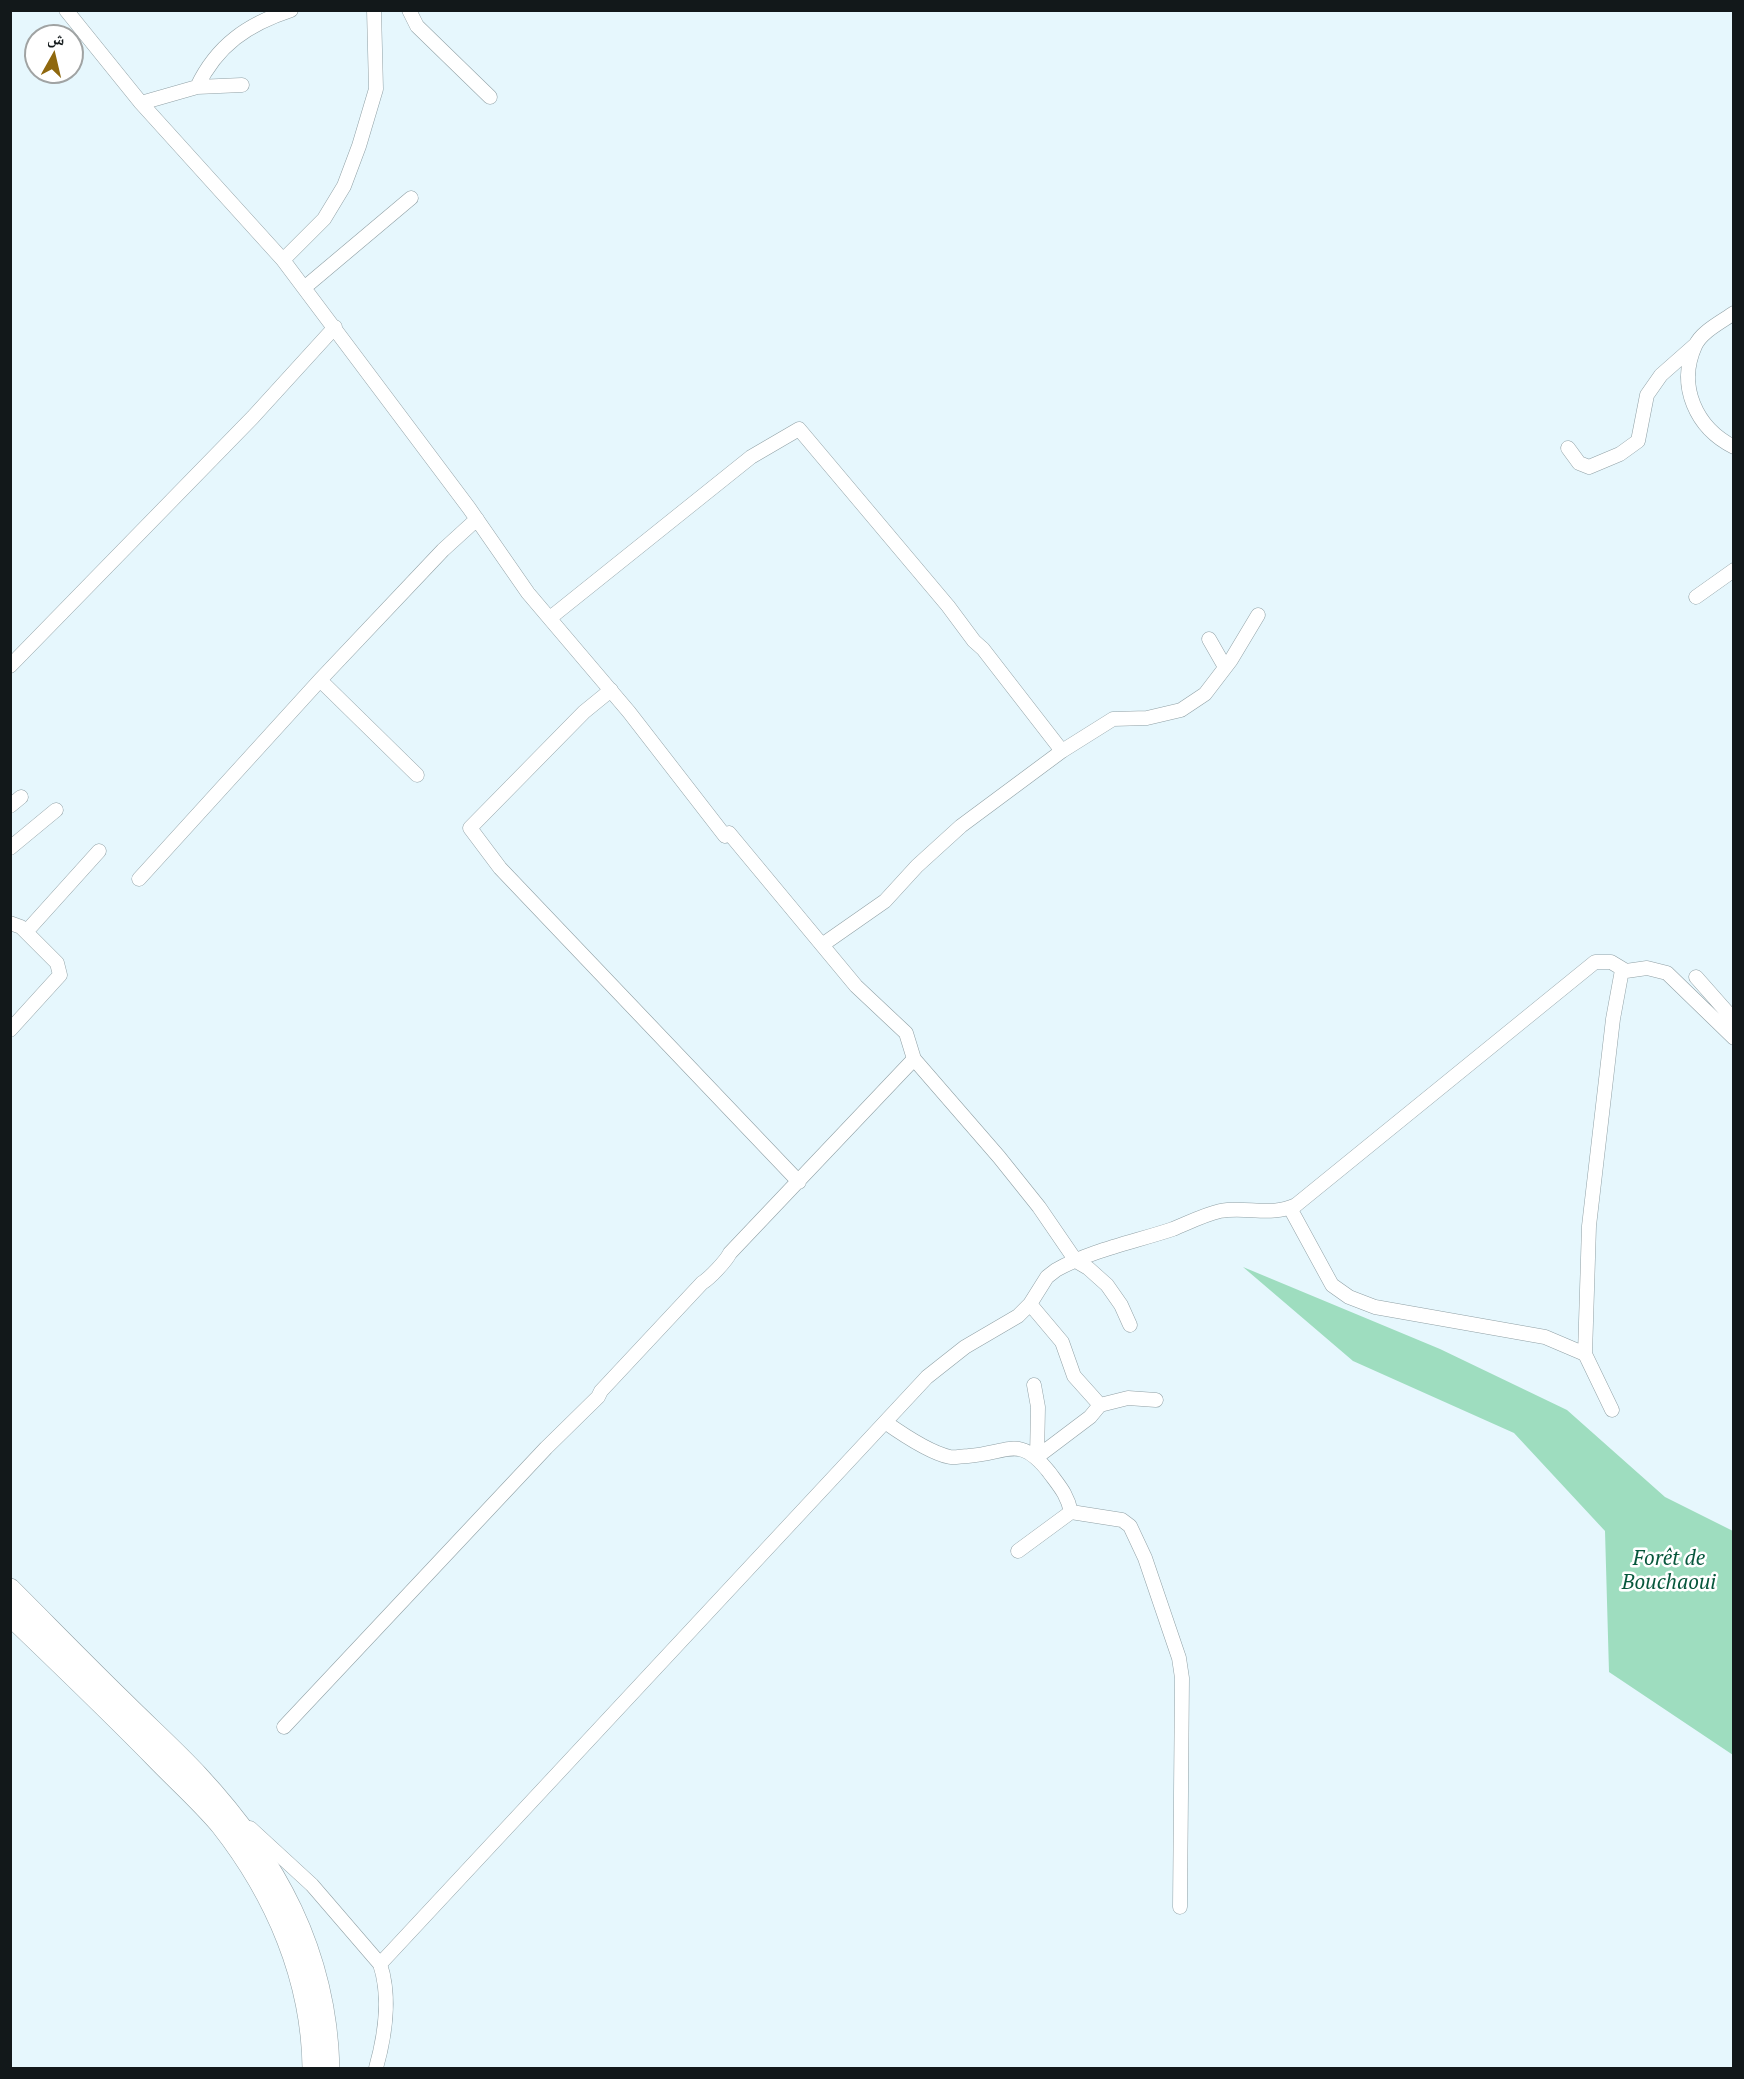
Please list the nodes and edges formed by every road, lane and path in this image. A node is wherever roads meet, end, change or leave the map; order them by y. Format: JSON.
{"nodes":[{"id":1,"x":66,"y":10,"type":"edge"},
{"id":2,"x":291,"y":10,"type":"edge"},
{"id":3,"x":374,"y":10,"type":"edge"},
{"id":4,"x":409,"y":10,"type":"edge"},
{"id":5,"x":242,"y":85,"type":"dead end"},
{"id":6,"x":197,"y":87,"type":"junction"},
{"id":7,"x":490,"y":97,"type":"dead end"},
{"id":8,"x":141,"y":103,"type":"junction"},
{"id":9,"x":411,"y":198,"type":"dead end"},
{"id":10,"x":283,"y":260,"type":"junction"},
{"id":11,"x":304,"y":288,"type":"junction"},
{"id":12,"x":1734,"y":313,"type":"edge"},
{"id":13,"x":334,"y":327,"type":"junction"},
{"id":14,"x":1695,"y":345,"type":"junction"},
{"id":15,"x":1734,"y":447,"type":"edge"},
{"id":16,"x":1568,"y":448,"type":"dead end"},
{"id":17,"x":477,"y":519,"type":"junction"},
{"id":18,"x":1734,"y":570,"type":"edge"},
{"id":19,"x":1696,"y":597,"type":"dead end"},
{"id":20,"x":1258,"y":615,"type":"dead end"},
{"id":21,"x":549,"y":618,"type":"junction"},
{"id":22,"x":1209,"y":639,"type":"dead end"},
{"id":23,"x":10,"y":666,"type":"edge"},
{"id":24,"x":1225,"y":667,"type":"junction"},
{"id":25,"x":320,"y":680,"type":"junction"},
{"id":26,"x":611,"y":690,"type":"junction"},
{"id":27,"x":1062,"y":751,"type":"junction"},
{"id":28,"x":417,"y":775,"type":"dead end"},
{"id":29,"x":56,"y":810,"type":"dead end"},
{"id":30,"x":10,"y":848,"type":"edge"},
{"id":31,"x":99,"y":851,"type":"dead end"},
{"id":32,"x":139,"y":879,"type":"dead end"},
{"id":33,"x":10,"y":923,"type":"edge"},
{"id":34,"x":26,"y":932,"type":"junction"},
{"id":35,"x":822,"y":945,"type":"junction"},
{"id":36,"x":1622,"y":970,"type":"junction"},
{"id":37,"x":1696,"y":977,"type":"dead end"},
{"id":38,"x":1734,"y":1020,"type":"edge"},
{"id":39,"x":10,"y":1030,"type":"edge"},
{"id":40,"x":1734,"y":1038,"type":"edge"},
{"id":41,"x":914,"y":1059,"type":"junction"},
{"id":42,"x":799,"y":1182,"type":"junction"},
{"id":43,"x":1290,"y":1208,"type":"junction"},
{"id":44,"x":1076,"y":1261,"type":"junction"},
{"id":45,"x":1030,"y":1304,"type":"junction"},
{"id":46,"x":1130,"y":1324,"type":"dead end"},
{"id":47,"x":1585,"y":1354,"type":"junction"},
{"id":48,"x":1034,"y":1384,"type":"dead end"},
{"id":49,"x":1156,"y":1400,"type":"dead end"},
{"id":50,"x":1100,"y":1405,"type":"junction"},
{"id":51,"x":1612,"y":1410,"type":"dead end"},
{"id":52,"x":885,"y":1422,"type":"junction"},
{"id":53,"x":1037,"y":1457,"type":"junction"},
{"id":54,"x":1071,"y":1512,"type":"junction"},
{"id":55,"x":1018,"y":1551,"type":"dead end"},
{"id":56,"x":10,"y":1589,"type":"edge"},
{"id":57,"x":10,"y":1615,"type":"edge"},
{"id":58,"x":284,"y":1727,"type":"dead end"},
{"id":59,"x":216,"y":1796,"type":"junction"},
{"id":60,"x":1180,"y":1907,"type":"dead end"},
{"id":61,"x":380,"y":1964,"type":"junction"},
{"id":62,"x":313,"y":2068,"type":"edge"},
{"id":63,"x":329,"y":2068,"type":"edge"},
{"id":64,"x":376,"y":2068,"type":"edge"}],
"edges":[{"from":1,"to":8,"type":"street"},
{"from":2,"to":6,"type":"street"},
{"from":3,"to":10,"type":"street"},
{"from":4,"to":7,"type":"street"},
{"from":5,"to":6,"type":"street"},
{"from":6,"to":8,"type":"street"},
{"from":8,"to":10,"type":"street"},
{"from":9,"to":11,"type":"street"},
{"from":10,"to":11,"type":"street"},
{"from":11,"to":13,"type":"street"},
{"from":12,"to":14,"type":"street"},
{"from":13,"to":17,"type":"street"},
{"from":13,"to":23,"type":"street"},
{"from":14,"to":15,"type":"street"},
{"from":14,"to":16,"type":"street"},
{"from":17,"to":21,"type":"street"},
{"from":17,"to":25,"type":"street"},
{"from":18,"to":19,"type":"street"},
{"from":20,"to":24,"type":"street"},
{"from":21,"to":26,"type":"street"},
{"from":21,"to":27,"type":"street"},
{"from":22,"to":24,"type":"street"},
{"from":24,"to":27,"type":"street"},
{"from":25,"to":28,"type":"street"},
{"from":25,"to":32,"type":"street"},
{"from":26,"to":35,"type":"street"},
{"from":26,"to":42,"type":"street"},
{"from":27,"to":35,"type":"street"},
{"from":29,"to":30,"type":"street"},
{"from":31,"to":34,"type":"street"},
{"from":33,"to":34,"type":"street"},
{"from":34,"to":39,"type":"street"},
{"from":35,"to":41,"type":"street"},
{"from":36,"to":40,"type":"street"},
{"from":36,"to":43,"type":"street"},
{"from":36,"to":47,"type":"street"},
{"from":37,"to":38,"type":"street"},
{"from":41,"to":42,"type":"street"},
{"from":41,"to":44,"type":"street"},
{"from":42,"to":58,"type":"street"},
{"from":43,"to":44,"type":"street"},
{"from":43,"to":47,"type":"street"},
{"from":44,"to":45,"type":"street"},
{"from":44,"to":46,"type":"street"},
{"from":45,"to":50,"type":"street"},
{"from":45,"to":52,"type":"street"},
{"from":47,"to":51,"type":"street"},
{"from":48,"to":53,"type":"street"},
{"from":49,"to":50,"type":"street"},
{"from":50,"to":53,"type":"street"},
{"from":52,"to":53,"type":"street"},
{"from":52,"to":61,"type":"street"},
{"from":53,"to":54,"type":"street"},
{"from":54,"to":55,"type":"street"},
{"from":54,"to":60,"type":"street"},
{"from":56,"to":59,"type":"highway"},
{"from":57,"to":62,"type":"highway"},
{"from":59,"to":61,"type":"street"},
{"from":59,"to":63,"type":"highway"},
{"from":61,"to":64,"type":"street"}]}
